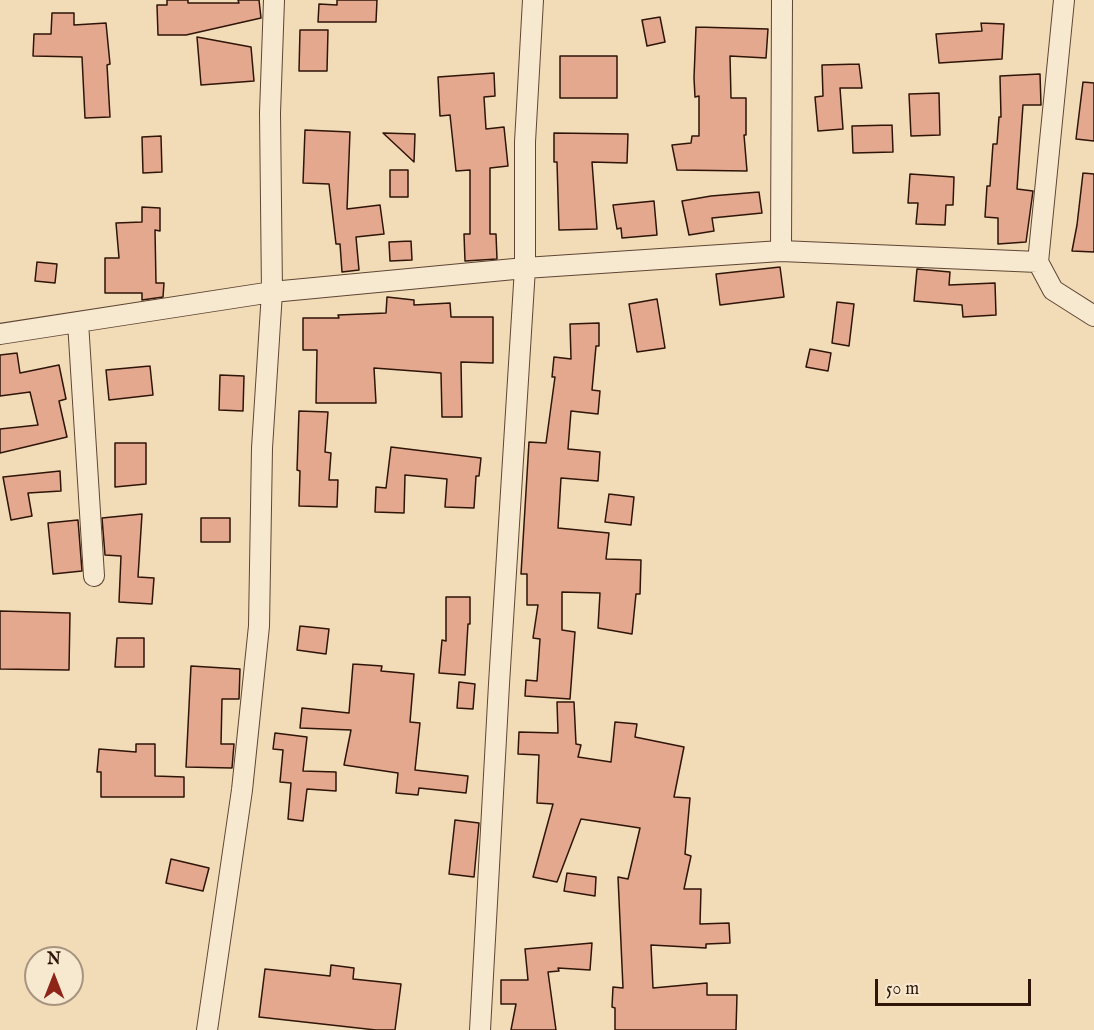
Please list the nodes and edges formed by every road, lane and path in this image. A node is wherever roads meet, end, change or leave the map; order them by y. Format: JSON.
{"nodes":[{"id":1,"x":274,"y":0,"type":"edge"},
{"id":2,"x":532,"y":0,"type":"edge"},
{"id":3,"x":782,"y":0,"type":"edge"},
{"id":4,"x":1064,"y":0,"type":"edge"},
{"id":5,"x":781,"y":251,"type":"junction"},
{"id":6,"x":1038,"y":262,"type":"junction"},
{"id":7,"x":525,"y":268,"type":"junction"},
{"id":8,"x":272,"y":292,"type":"junction"},
{"id":9,"x":1094,"y":316,"type":"edge"},
{"id":10,"x":78,"y":322,"type":"junction"},
{"id":11,"x":0,"y":334,"type":"edge"},
{"id":12,"x":94,"y":576,"type":"dead end"},
{"id":13,"x":207,"y":1030,"type":"edge"},
{"id":14,"x":480,"y":1030,"type":"edge"}],
"edges":[{"from":1,"to":8,"type":"street"},
{"from":2,"to":7,"type":"street"},
{"from":3,"to":5,"type":"street"},
{"from":4,"to":6,"type":"street"},
{"from":5,"to":6,"type":"street"},
{"from":5,"to":7,"type":"street"},
{"from":6,"to":9,"type":"street"},
{"from":7,"to":8,"type":"street"},
{"from":7,"to":14,"type":"street"},
{"from":8,"to":10,"type":"street"},
{"from":8,"to":13,"type":"street"},
{"from":10,"to":11,"type":"street"},
{"from":10,"to":12,"type":"street"}]}
